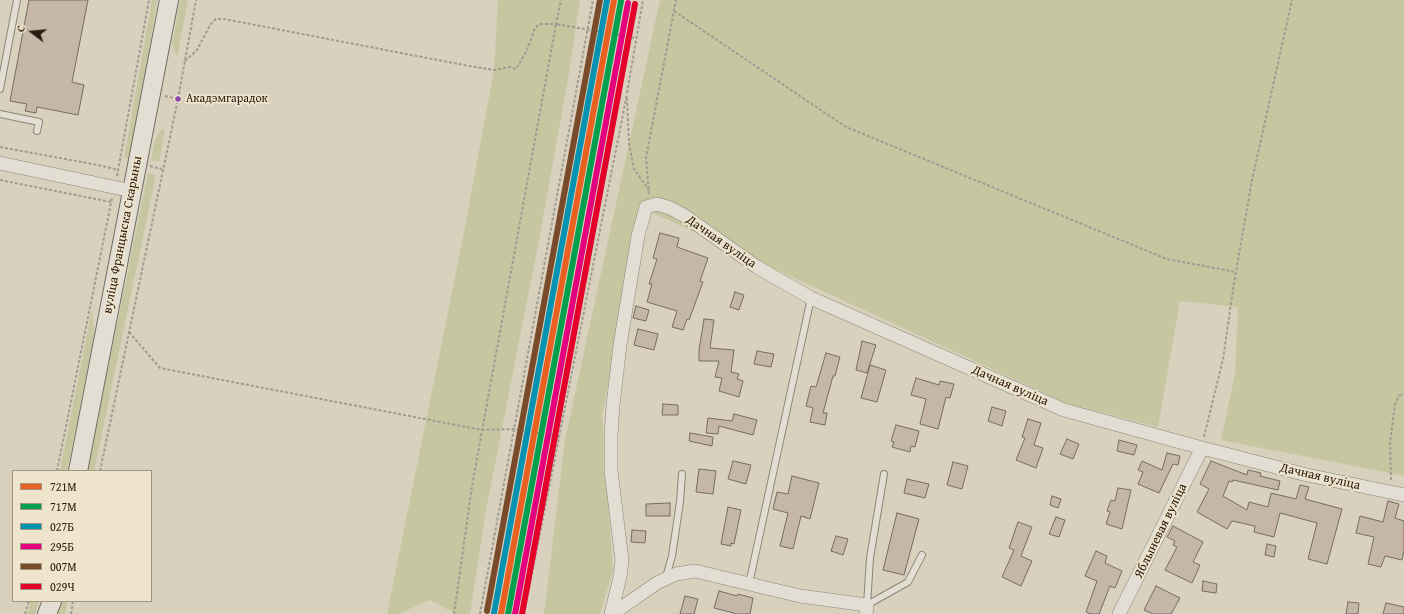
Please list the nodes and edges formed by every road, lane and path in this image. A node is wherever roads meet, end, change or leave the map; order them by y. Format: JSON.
{"nodes":[{"id":1,"x":17,"y":0,"type":"edge"},
{"id":2,"x":149,"y":0,"type":"edge"},
{"id":3,"x":169,"y":0,"type":"edge"},
{"id":4,"x":196,"y":0,"type":"edge"},
{"id":5,"x":561,"y":0,"type":"edge"},
{"id":6,"x":594,"y":0,"type":"edge"},
{"id":7,"x":643,"y":0,"type":"edge"},
{"id":8,"x":676,"y":0,"type":"edge"},
{"id":9,"x":1292,"y":0,"type":"edge"},
{"id":10,"x":674,"y":11,"type":"junction"},
{"id":11,"x":556,"y":24,"type":"junction"},
{"id":12,"x":588,"y":30,"type":"junction"},
{"id":13,"x":636,"y":38,"type":"junction"},
{"id":14,"x":184,"y":62,"type":"junction"},
{"id":15,"x":0,"y":89,"type":"edge"},
{"id":16,"x":627,"y":94,"type":"junction"},
{"id":17,"x":0,"y":114,"type":"edge"},
{"id":18,"x":38,"y":131,"type":"dead end"},
{"id":19,"x":0,"y":147,"type":"edge"},
{"id":20,"x":0,"y":163,"type":"edge"},
{"id":21,"x":118,"y":170,"type":"junction"},
{"id":22,"x":0,"y":180,"type":"edge"},
{"id":23,"x":114,"y":186,"type":"junction"},
{"id":24,"x":132,"y":191,"type":"junction"},
{"id":25,"x":650,"y":192,"type":"junction"},
{"id":26,"x":111,"y":202,"type":"junction"},
{"id":27,"x":646,"y":207,"type":"junction"},
{"id":28,"x":1236,"y":272,"type":"junction"},
{"id":29,"x":811,"y":298,"type":"junction"},
{"id":30,"x":129,"y":332,"type":"junction"},
{"id":31,"x":1404,"y":394,"type":"edge"},
{"id":32,"x":514,"y":429,"type":"junction"},
{"id":33,"x":482,"y":430,"type":"junction"},
{"id":34,"x":559,"y":437,"type":"junction"},
{"id":35,"x":1202,"y":448,"type":"junction"},
{"id":36,"x":57,"y":470,"type":"edge"},
{"id":37,"x":78,"y":470,"type":"edge"},
{"id":38,"x":100,"y":470,"type":"edge"},
{"id":39,"x":682,"y":474,"type":"dead end"},
{"id":40,"x":884,"y":474,"type":"dead end"},
{"id":41,"x":1398,"y":494,"type":"edge"},
{"id":42,"x":922,"y":555,"type":"dead end"},
{"id":43,"x":666,"y":579,"type":"junction"},
{"id":44,"x":749,"y":584,"type":"junction"},
{"id":45,"x":29,"y":602,"type":"edge"},
{"id":46,"x":52,"y":602,"type":"edge"},
{"id":47,"x":73,"y":602,"type":"edge"},
{"id":48,"x":867,"y":610,"type":"edge"},
{"id":49,"x":25,"y":614,"type":"edge"},
{"id":50,"x":47,"y":614,"type":"edge"},
{"id":51,"x":71,"y":614,"type":"edge"},
{"id":52,"x":454,"y":614,"type":"edge"},
{"id":53,"x":480,"y":614,"type":"edge"},
{"id":54,"x":524,"y":614,"type":"edge"},
{"id":55,"x":611,"y":614,"type":"edge"},
{"id":56,"x":1119,"y":614,"type":"edge"}],
"edges":[{"from":1,"to":15,"type":"lane"},
{"from":2,"to":21,"type":"path"},
{"from":3,"to":24,"type":"main road","name":"вуліца Францыска Скарыны"},
{"from":4,"to":14,"type":"path"},
{"from":5,"to":11,"type":"path"},
{"from":6,"to":12,"type":"path"},
{"from":7,"to":13,"type":"path"},
{"from":8,"to":10,"type":"path"},
{"from":9,"to":28,"type":"path"},
{"from":10,"to":25,"type":"path"},
{"from":10,"to":28,"type":"path"},
{"from":11,"to":12,"type":"path"},
{"from":11,"to":14,"type":"path"},
{"from":11,"to":33,"type":"path"},
{"from":12,"to":13,"type":"path"},
{"from":12,"to":32,"type":"path"},
{"from":13,"to":16,"type":"path"},
{"from":14,"to":30,"type":"path"},
{"from":16,"to":25,"type":"path"},
{"from":16,"to":34,"type":"path"},
{"from":17,"to":18,"type":"lane"},
{"from":19,"to":21,"type":"path"},
{"from":20,"to":23,"type":"street"},
{"from":21,"to":23,"type":"path"},
{"from":22,"to":26,"type":"path"},
{"from":23,"to":24,"type":"street"},
{"from":23,"to":26,"type":"path"},
{"from":24,"to":37,"type":"main road","name":"вуліца Францыска Скарыны"},
{"from":25,"to":27,"type":"path"},
{"from":26,"to":36,"type":"path"},
{"from":27,"to":29,"type":"street","name":"Дачная вуліца"},
{"from":27,"to":55,"type":"street"},
{"from":28,"to":35,"type":"path"},
{"from":29,"to":35,"type":"street","name":"Дачная вуліца"},
{"from":29,"to":44,"type":"lane"},
{"from":30,"to":33,"type":"path"},
{"from":30,"to":38,"type":"path"},
{"from":31,"to":41,"type":"path"},
{"from":32,"to":33,"type":"path"},
{"from":32,"to":34,"type":"path"},
{"from":32,"to":53,"type":"path"},
{"from":33,"to":52,"type":"path"},
{"from":34,"to":54,"type":"path"},
{"from":35,"to":41,"type":"street","name":"Дачная вуліца"},
{"from":35,"to":56,"type":"street","name":"Яблыневая вуліца"},
{"from":39,"to":43,"type":"lane"},
{"from":40,"to":48,"type":"lane"},
{"from":42,"to":48,"type":"lane"},
{"from":43,"to":44,"type":"street"},
{"from":43,"to":55,"type":"street"},
{"from":44,"to":48,"type":"street"},
{"from":45,"to":49,"type":"path"},
{"from":46,"to":50,"type":"main road"},
{"from":47,"to":51,"type":"path"}]}
